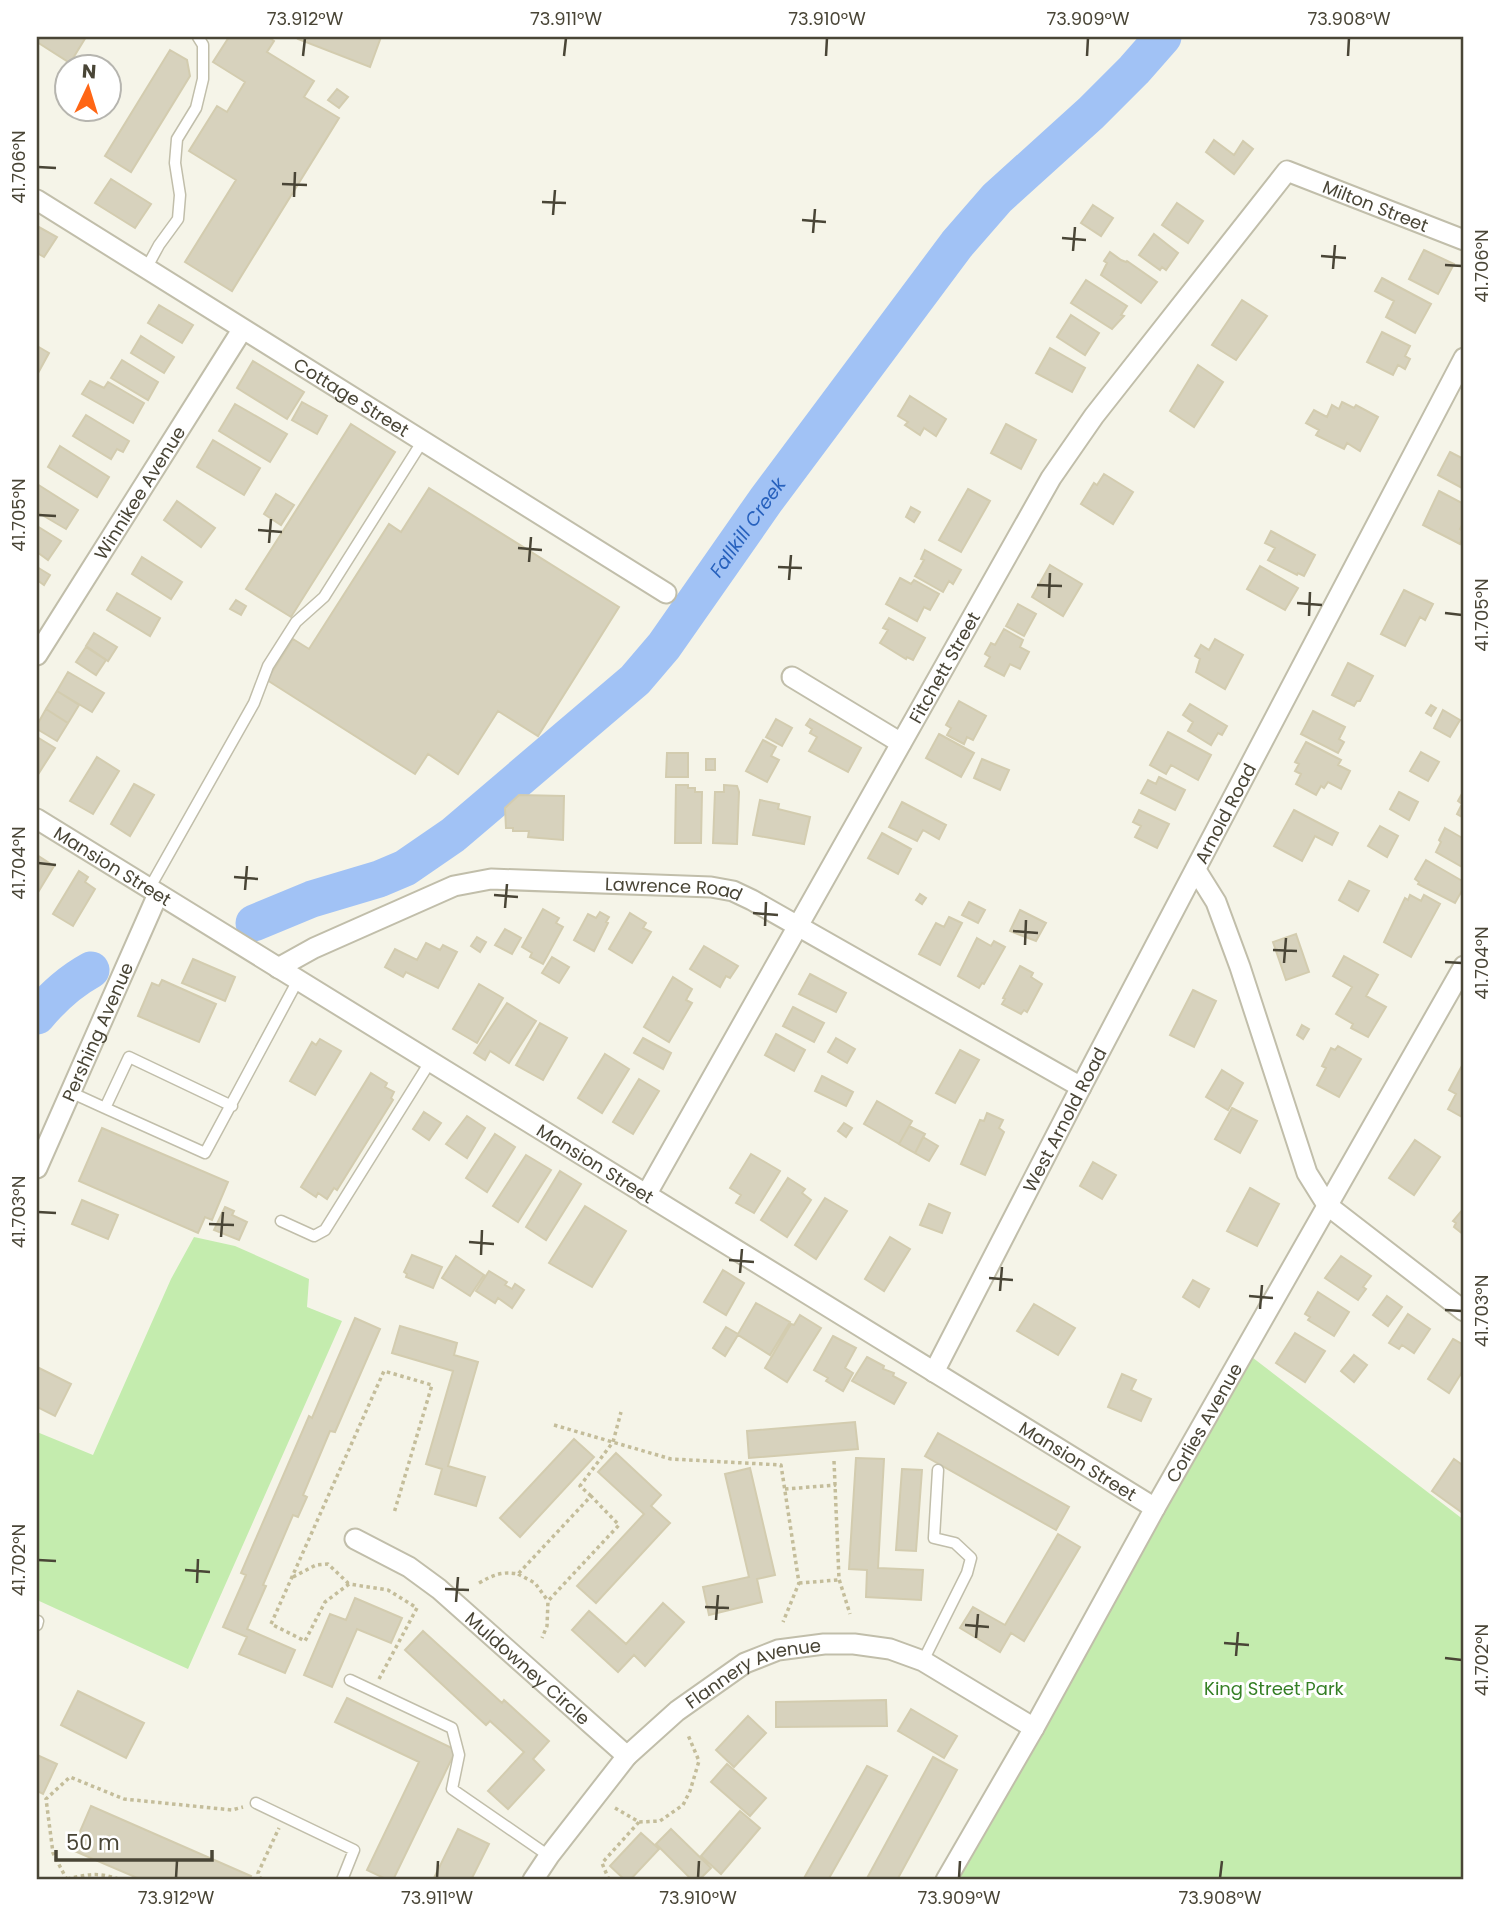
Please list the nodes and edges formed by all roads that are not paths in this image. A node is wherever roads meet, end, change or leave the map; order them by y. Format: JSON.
{"nodes":[{"id":1,"x":198,"y":37,"type":"edge"},
{"id":2,"x":1287,"y":171,"type":"joint"},
{"id":3,"x":37,"y":200,"type":"edge"},
{"id":4,"x":1464,"y":240,"type":"edge"},
{"id":5,"x":146,"y":269,"type":"junction"},
{"id":6,"x":242,"y":330,"type":"junction"},
{"id":7,"x":1464,"y":359,"type":"edge"},
{"id":8,"x":422,"y":442,"type":"junction"},
{"id":9,"x":666,"y":593,"type":"dead end"},
{"id":10,"x":37,"y":655,"type":"edge"},
{"id":11,"x":792,"y":677,"type":"dead end"},
{"id":12,"x":901,"y":743,"type":"junction"},
{"id":13,"x":37,"y":819,"type":"edge"},
{"id":14,"x":1196,"y":870,"type":"junction"},
{"id":15,"x":153,"y":892,"type":"junction"},
{"id":16,"x":797,"y":925,"type":"junction"},
{"id":17,"x":1464,"y":966,"type":"edge"},
{"id":18,"x":278,"y":968,"type":"junction"},
{"id":19,"x":298,"y":980,"type":"junction"},
{"id":20,"x":430,"y":1062,"type":"junction"},
{"id":21,"x":1081,"y":1087,"type":"junction"},
{"id":22,"x":70,"y":1092,"type":"junction"},
{"id":23,"x":232,"y":1106,"type":"junction"},
{"id":24,"x":105,"y":1108,"type":"junction"},
{"id":25,"x":37,"y":1168,"type":"edge"},
{"id":26,"x":646,"y":1195,"type":"junction"},
{"id":27,"x":1327,"y":1205,"type":"junction"},
{"id":28,"x":281,"y":1221,"type":"dead end"},
{"id":29,"x":1464,"y":1311,"type":"edge"},
{"id":30,"x":934,"y":1372,"type":"junction"},
{"id":31,"x":938,"y":1470,"type":"dead end"},
{"id":32,"x":1155,"y":1508,"type":"junction"},
{"id":33,"x":355,"y":1539,"type":"dead end"},
{"id":34,"x":923,"y":1661,"type":"junction"},
{"id":35,"x":350,"y":1680,"type":"dead end"},
{"id":36,"x":1034,"y":1728,"type":"junction"},
{"id":37,"x":627,"y":1756,"type":"junction"},
{"id":38,"x":256,"y":1804,"type":"road end"},
{"id":39,"x":549,"y":1856,"type":"junction"},
{"id":40,"x":342,"y":1880,"type":"edge"},
{"id":41,"x":533,"y":1880,"type":"edge"},
{"id":42,"x":946,"y":1880,"type":"edge"}],
"edges":[{"from":1,"to":5,"type":"lane"},
{"from":2,"to":4,"type":"street","name":"Milton Street"},
{"from":2,"to":12,"type":"street","name":"Fitchett Street"},
{"from":3,"to":5,"type":"street","name":"Cottage Street"},
{"from":5,"to":6,"type":"street","name":"Cottage Street"},
{"from":6,"to":8,"type":"street","name":"Cottage Street"},
{"from":6,"to":10,"type":"street","name":"Winnikee Avenue"},
{"from":7,"to":14,"type":"street","name":"Arnold Road"},
{"from":8,"to":9,"type":"street","name":"Cottage Street"},
{"from":8,"to":15,"type":"lane"},
{"from":11,"to":12,"type":"street"},
{"from":12,"to":16,"type":"street","name":"Fitchett Street"},
{"from":13,"to":15,"type":"street","name":"Mansion Street"},
{"from":14,"to":21,"type":"street","name":"West Arnold Road"},
{"from":14,"to":27,"type":"street","name":"Arnold Road"},
{"from":15,"to":18,"type":"street","name":"Mansion Street"},
{"from":15,"to":22,"type":"street","name":"Pershing Avenue"},
{"from":16,"to":18,"type":"street","name":"Lawrence Road"},
{"from":16,"to":21,"type":"street","name":"Lawrence Road"},
{"from":16,"to":26,"type":"street","name":"Fitchett Street"},
{"from":17,"to":27,"type":"street","name":"Corlies Avenue"},
{"from":18,"to":19,"type":"street","name":"Mansion Street"},
{"from":19,"to":20,"type":"street","name":"Mansion Street"},
{"from":19,"to":23,"type":"lane"},
{"from":20,"to":26,"type":"street","name":"Mansion Street"},
{"from":20,"to":28,"type":"lane"},
{"from":21,"to":30,"type":"street","name":"West Arnold Road"},
{"from":22,"to":24,"type":"lane"},
{"from":22,"to":25,"type":"street","name":"Pershing Avenue"},
{"from":23,"to":24,"type":"lane"},
{"from":23,"to":24,"type":"lane"},
{"from":26,"to":30,"type":"street","name":"Mansion Street"},
{"from":27,"to":29,"type":"street","name":"Arnold Road"},
{"from":27,"to":32,"type":"street","name":"Corlies Avenue"},
{"from":30,"to":32,"type":"street","name":"Mansion Street"},
{"from":31,"to":34,"type":"lane"},
{"from":32,"to":36,"type":"street","name":"Corlies Avenue"},
{"from":33,"to":37,"type":"street","name":"Muldowney Circle"},
{"from":34,"to":36,"type":"street","name":"Flannery Avenue"},
{"from":34,"to":37,"type":"street","name":"Flannery Avenue"},
{"from":35,"to":39,"type":"lane"},
{"from":36,"to":42,"type":"street","name":"Corlies Avenue"},
{"from":37,"to":39,"type":"street","name":"Flannery Avenue"},
{"from":38,"to":40,"type":"lane"},
{"from":39,"to":41,"type":"street","name":"Flannery Avenue"}]}
